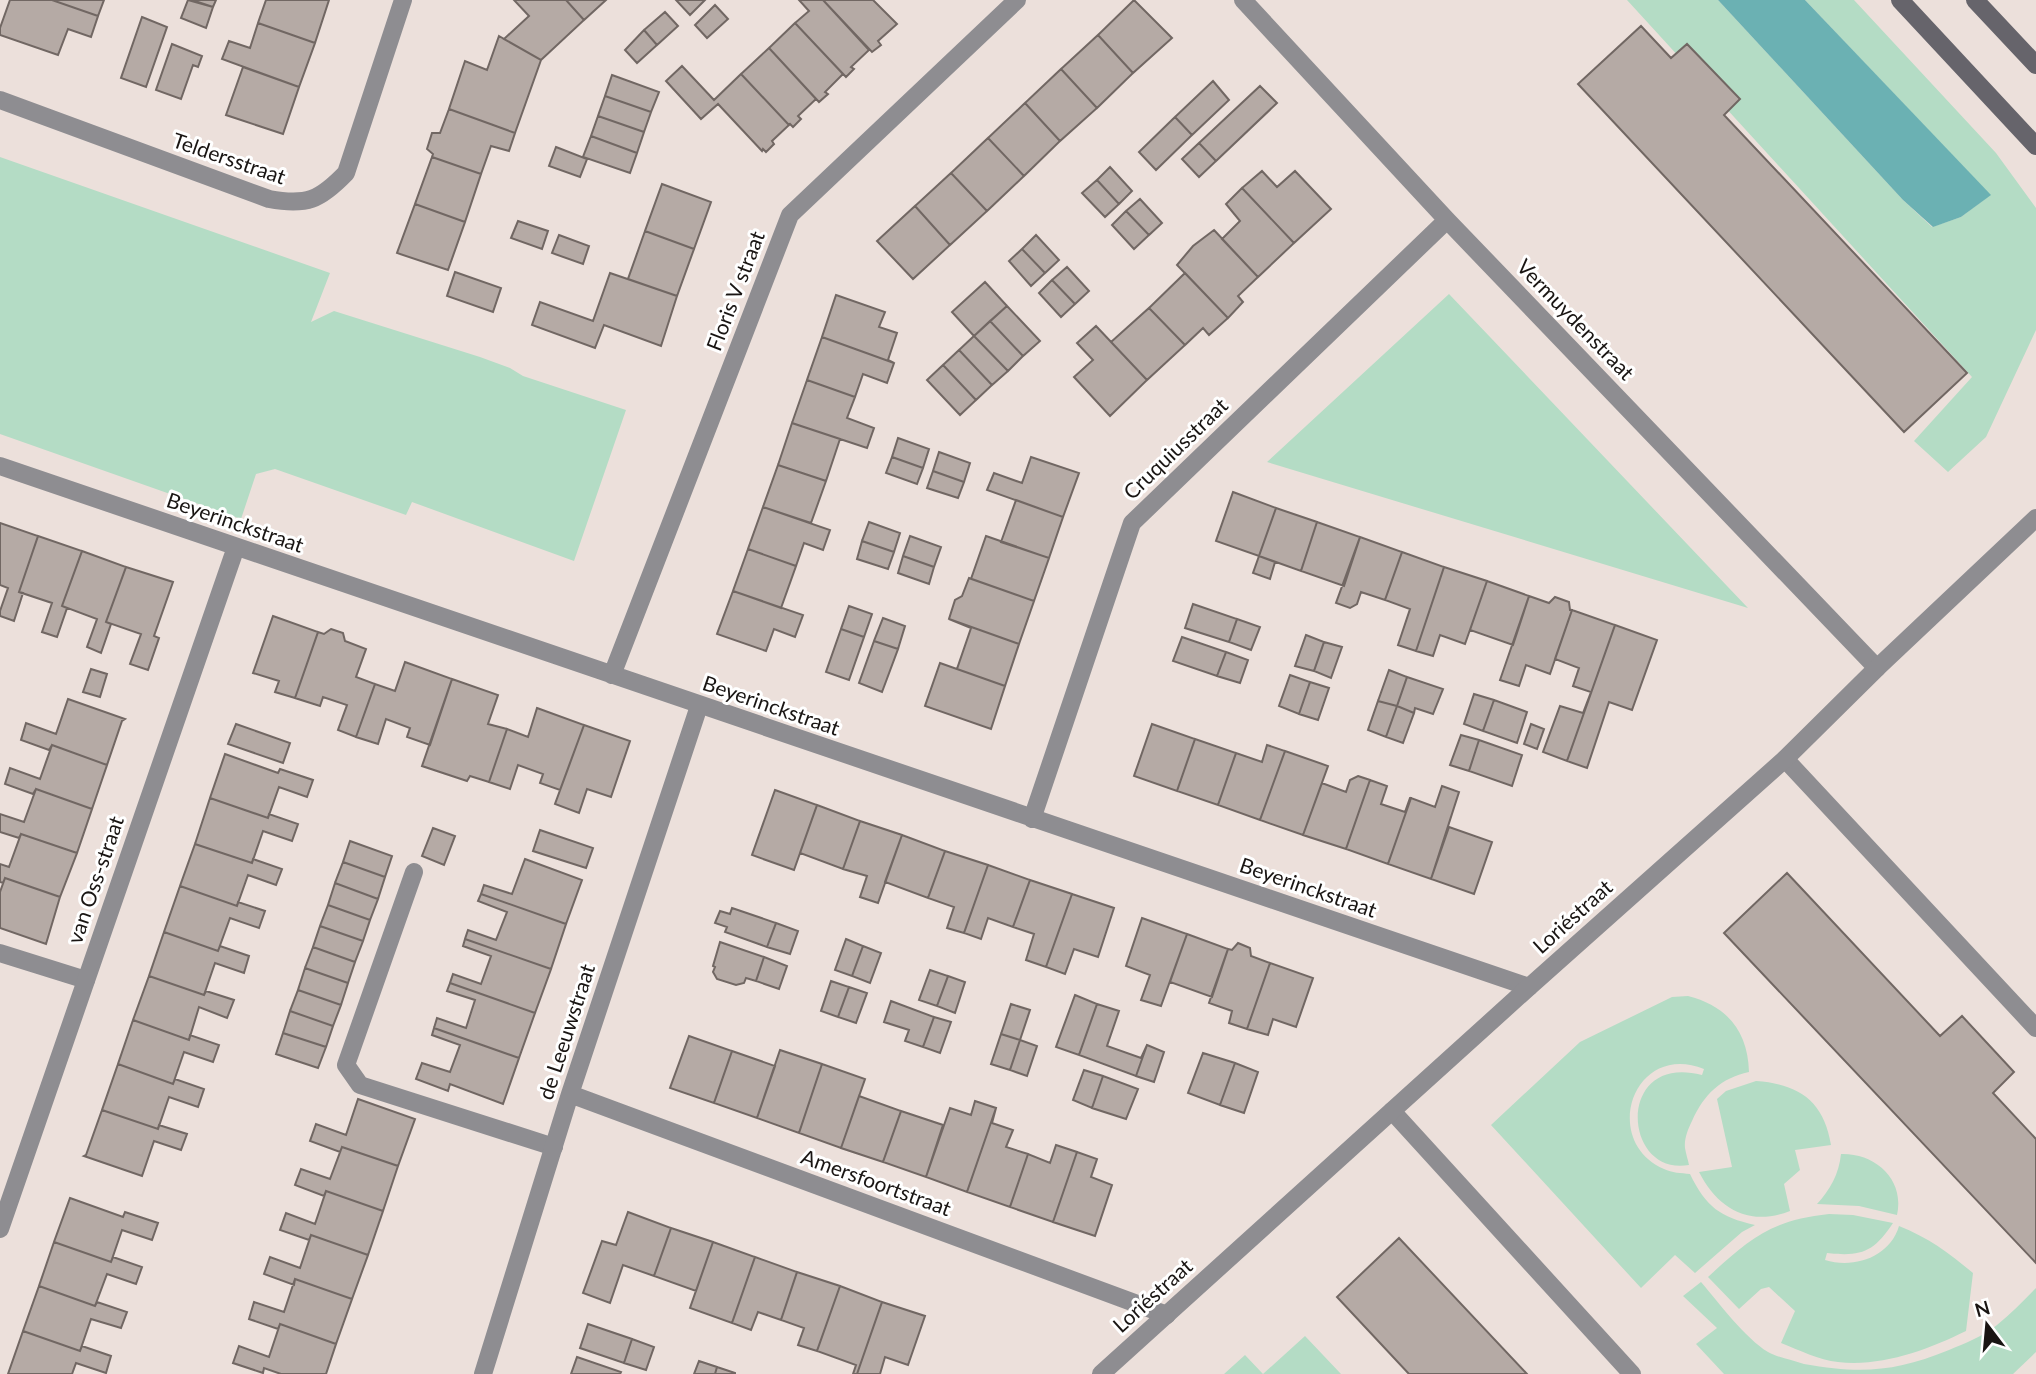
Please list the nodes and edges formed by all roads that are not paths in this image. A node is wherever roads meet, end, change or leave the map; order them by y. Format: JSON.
{"nodes":[{"id":1,"x":404,"y":0,"type":"edge"},
{"id":2,"x":1017,"y":0,"type":"edge"},
{"id":3,"x":1243,"y":0,"type":"edge"},
{"id":4,"x":1900,"y":0,"type":"edge"},
{"id":5,"x":1975,"y":0,"type":"edge"},
{"id":6,"x":2036,"y":65,"type":"edge"},
{"id":7,"x":0,"y":100,"type":"edge"},
{"id":8,"x":2036,"y":146,"type":"edge"},
{"id":9,"x":1447,"y":220,"type":"junction"},
{"id":10,"x":0,"y":466,"type":"edge"},
{"id":11,"x":2036,"y":518,"type":"edge"},
{"id":12,"x":236,"y":547,"type":"junction"},
{"id":13,"x":1877,"y":668,"type":"junction"},
{"id":14,"x":612,"y":675,"type":"junction"},
{"id":15,"x":699,"y":705,"type":"junction"},
{"id":16,"x":1785,"y":759,"type":"junction"},
{"id":17,"x":1032,"y":819,"type":"junction"},
{"id":18,"x":414,"y":872,"type":"dead end"},
{"id":19,"x":0,"y":953,"type":"edge"},
{"id":20,"x":86,"y":980,"type":"junction"},
{"id":21,"x":1529,"y":987,"type":"junction"},
{"id":22,"x":2036,"y":1028,"type":"edge"},
{"id":23,"x":570,"y":1094,"type":"junction"},
{"id":24,"x":1392,"y":1111,"type":"junction"},
{"id":25,"x":554,"y":1147,"type":"junction"},
{"id":26,"x":0,"y":1229,"type":"edge"},
{"id":27,"x":1167,"y":1315,"type":"junction"},
{"id":28,"x":483,"y":1374,"type":"edge"},
{"id":29,"x":1101,"y":1374,"type":"edge"},
{"id":30,"x":1632,"y":1374,"type":"edge"}],
"edges":[{"from":1,"to":7,"type":"street","name":"Teldersstraat"},
{"from":2,"to":14,"type":"street","name":"Floris V straat"},
{"from":3,"to":9,"type":"street","name":"Vermuydenstraat"},
{"from":4,"to":8,"type":"main road"},
{"from":5,"to":6,"type":"main road"},
{"from":9,"to":13,"type":"street","name":"Vermuydenstraat"},
{"from":9,"to":17,"type":"street","name":"Cruquiusstraat"},
{"from":10,"to":12,"type":"street","name":"Beyerinckstraat"},
{"from":11,"to":13,"type":"street","name":"Loriéstraat"},
{"from":12,"to":14,"type":"street","name":"Beyerinckstraat"},
{"from":12,"to":20,"type":"street","name":"van Oss-straat"},
{"from":13,"to":16,"type":"street","name":"Loriéstraat"},
{"from":14,"to":15,"type":"street","name":"Beyerinckstraat"},
{"from":15,"to":17,"type":"street","name":"Beyerinckstraat"},
{"from":15,"to":23,"type":"street","name":"de Leeuwstraat"},
{"from":16,"to":21,"type":"street","name":"Loriéstraat"},
{"from":16,"to":22,"type":"street"},
{"from":17,"to":21,"type":"street","name":"Beyerinckstraat"},
{"from":18,"to":25,"type":"street"},
{"from":19,"to":20,"type":"street"},
{"from":20,"to":26,"type":"street","name":"van Oss-straat"},
{"from":21,"to":24,"type":"street","name":"Loriéstraat"},
{"from":23,"to":25,"type":"street","name":"de Leeuwstraat"},
{"from":23,"to":27,"type":"street","name":"Amersfoortstraat"},
{"from":24,"to":27,"type":"street","name":"Loriéstraat"},
{"from":24,"to":30,"type":"street"},
{"from":25,"to":28,"type":"street","name":"de Leeuwstraat"},
{"from":27,"to":29,"type":"street","name":"Loriéstraat"}]}
